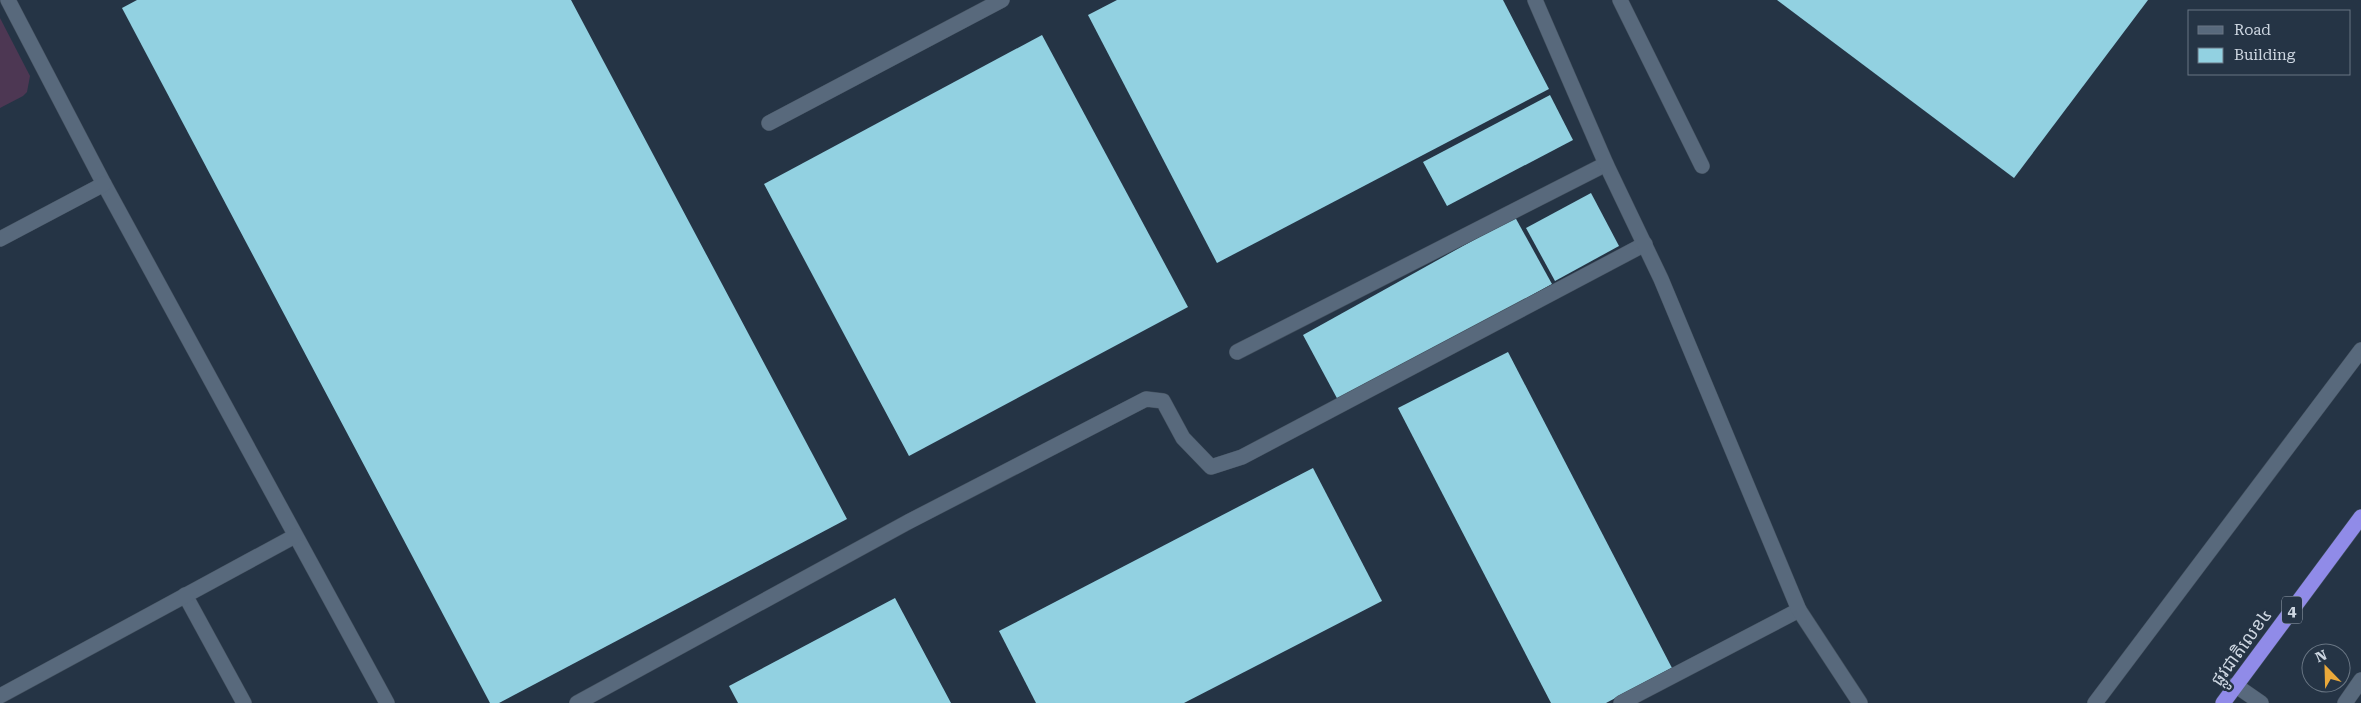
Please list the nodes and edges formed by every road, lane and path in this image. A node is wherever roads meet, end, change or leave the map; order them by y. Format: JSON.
{"nodes":[{"id":1,"x":8,"y":0,"type":"edge"},
{"id":2,"x":1002,"y":0,"type":"edge"},
{"id":3,"x":1535,"y":0,"type":"edge"},
{"id":4,"x":1620,"y":0,"type":"edge"},
{"id":5,"x":769,"y":123,"type":"dead end"},
{"id":6,"x":1606,"y":164,"type":"junction"},
{"id":7,"x":1702,"y":166,"type":"dead end"},
{"id":8,"x":104,"y":184,"type":"junction"},
{"id":9,"x":0,"y":239,"type":"edge"},
{"id":10,"x":1645,"y":244,"type":"junction"},
{"id":11,"x":2361,"y":350,"type":"edge"},
{"id":12,"x":1237,"y":352,"type":"dead end"},
{"id":13,"x":2361,"y":518,"type":"edge"},
{"id":14,"x":296,"y":536,"type":"junction"},
{"id":15,"x":185,"y":595,"type":"junction"},
{"id":16,"x":1799,"y":610,"type":"junction"},
{"id":17,"x":2361,"y":680,"type":"edge"},
{"id":18,"x":2235,"y":685,"type":"junction"},
{"id":19,"x":0,"y":696,"type":"edge"},
{"id":20,"x":244,"y":703,"type":"edge"},
{"id":21,"x":387,"y":703,"type":"edge"},
{"id":22,"x":578,"y":703,"type":"edge"},
{"id":23,"x":1621,"y":703,"type":"edge"},
{"id":24,"x":1860,"y":703,"type":"edge"},
{"id":25,"x":2095,"y":703,"type":"edge"},
{"id":26,"x":2223,"y":703,"type":"edge"},
{"id":27,"x":2261,"y":703,"type":"edge"},
{"id":28,"x":2344,"y":703,"type":"edge"}],
"edges":[{"from":1,"to":8,"type":"street"},
{"from":2,"to":5,"type":"street"},
{"from":3,"to":6,"type":"street"},
{"from":4,"to":7,"type":"street"},
{"from":6,"to":10,"type":"street"},
{"from":6,"to":12,"type":"street"},
{"from":8,"to":9,"type":"street"},
{"from":8,"to":14,"type":"street"},
{"from":10,"to":16,"type":"street"},
{"from":10,"to":22,"type":"street"},
{"from":11,"to":25,"type":"street"},
{"from":13,"to":18,"type":"highway","name":"ផ្លូវជាតិលេខ៤","number":"4"},
{"from":14,"to":15,"type":"street"},
{"from":14,"to":21,"type":"street"},
{"from":15,"to":19,"type":"street"},
{"from":15,"to":20,"type":"street"},
{"from":16,"to":23,"type":"street"},
{"from":16,"to":24,"type":"street"},
{"from":17,"to":28,"type":"street"},
{"from":18,"to":26,"type":"highway","name":"ផ្លូវជាតិលេខ៤","number":"4"},
{"from":18,"to":27,"type":"street"}]}
